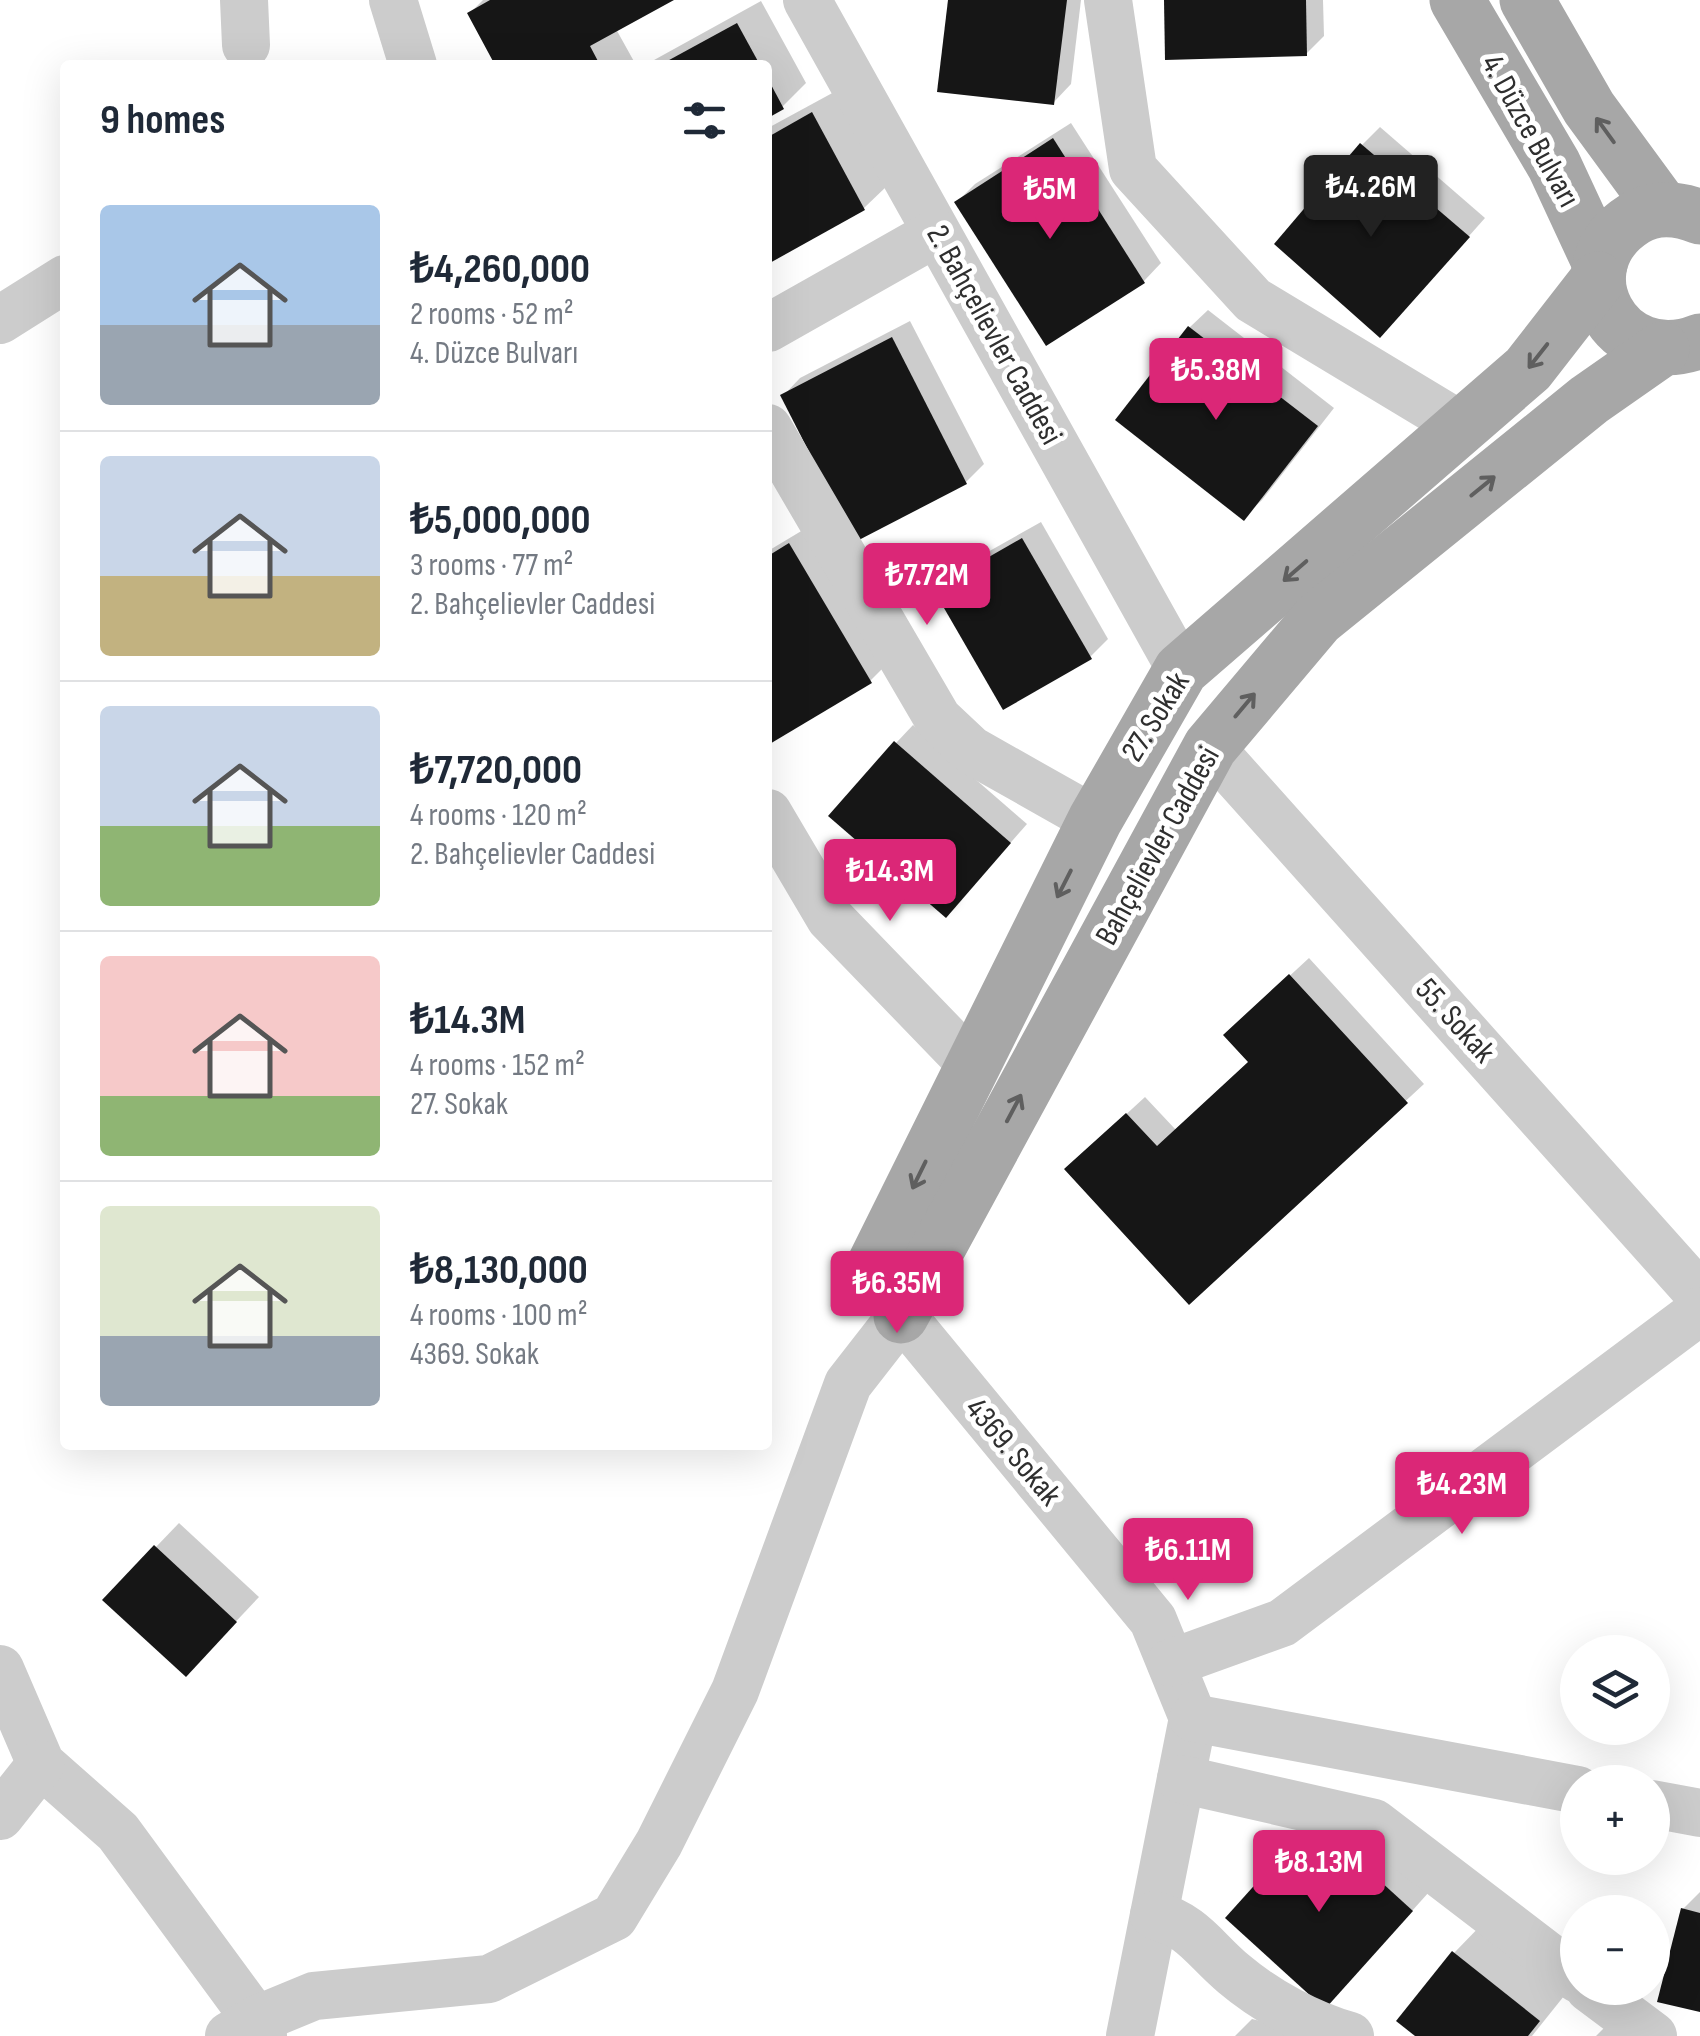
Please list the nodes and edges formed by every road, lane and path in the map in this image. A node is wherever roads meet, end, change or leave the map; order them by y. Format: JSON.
{"nodes":[{"id":1,"x":394,"y":0,"type":"edge"},
{"id":2,"x":807,"y":0,"type":"edge"},
{"id":3,"x":1108,"y":0,"type":"edge"},
{"id":4,"x":1457,"y":0,"type":"edge"},
{"id":5,"x":1527,"y":0,"type":"edge"},
{"id":6,"x":412,"y":60,"type":"edge"},
{"id":7,"x":1685,"y":208,"type":"edge"},
{"id":8,"x":936,"y":232,"type":"junction"},
{"id":9,"x":1599,"y":272,"type":"junction"},
{"id":10,"x":60,"y":282,"type":"edge"},
{"id":11,"x":0,"y":320,"type":"edge"},
{"id":12,"x":772,"y":326,"type":"edge"},
{"id":13,"x":1685,"y":353,"type":"edge"},
{"id":14,"x":1462,"y":426,"type":"junction"},
{"id":15,"x":772,"y":435,"type":"edge"},
{"id":16,"x":1180,"y":670,"type":"junction"},
{"id":17,"x":1210,"y":747,"type":"junction"},
{"id":18,"x":772,"y":820,"type":"edge"},
{"id":19,"x":1096,"y":820,"type":"junction"},
{"id":20,"x":972,"y":1066,"type":"junction"},
{"id":21,"x":885,"y":1295,"type":"junction"},
{"id":22,"x":1700,"y":1295,"type":"edge"},
{"id":23,"x":1700,"y":1311,"type":"edge"},
{"id":24,"x":1170,"y":1662,"type":"junction"},
{"id":25,"x":0,"y":1669,"type":"edge"},
{"id":26,"x":1193,"y":1718,"type":"junction"},
{"id":27,"x":41,"y":1764,"type":"junction"},
{"id":28,"x":1180,"y":1779,"type":"junction"},
{"id":29,"x":1560,"y":1787,"type":"edge"},
{"id":30,"x":1670,"y":1807,"type":"edge"},
{"id":31,"x":1700,"y":1813,"type":"edge"},
{"id":32,"x":0,"y":1816,"type":"edge"},
{"id":33,"x":1154,"y":1915,"type":"junction"},
{"id":34,"x":1560,"y":1965,"type":"edge"},
{"id":35,"x":1611,"y":2005,"type":"edge"},
{"id":36,"x":249,"y":2030,"type":"edge"},
{"id":37,"x":1130,"y":2036,"type":"edge"},
{"id":38,"x":1350,"y":2036,"type":"edge"},
{"id":39,"x":1652,"y":2036,"type":"edge"}],
"edges":[{"from":1,"to":6,"type":"street"},
{"from":2,"to":8,"type":"street","name":"2. Bahçelievler Caddesi"},
{"from":3,"to":14,"type":"street"},
{"from":4,"to":9,"type":"main road","name":"4. Düzce Bulvarı"},
{"from":7,"to":5,"type":"main road","name":"4. Düzce Bulvarı","one_way":true},
{"from":7,"to":9,"type":"main road","name":"27. Sokak"},
{"from":8,"to":12,"type":"street"},
{"from":8,"to":16,"type":"street","name":"2. Bahçelievler Caddesi"},
{"from":9,"to":13,"type":"main road","name":"4. Düzce Bulvarı"},
{"from":9,"to":14,"type":"main road","name":"27. Sokak","one_way":true},
{"from":10,"to":11,"type":"street"},
{"from":17,"to":13,"type":"main road","name":"Bahçelievler Caddesi","one_way":true},
{"from":14,"to":16,"type":"main road","name":"27. Sokak","one_way":true},
{"from":15,"to":19,"type":"street"},
{"from":16,"to":19,"type":"main road","name":"27. Sokak"},
{"from":21,"to":17,"type":"main road","name":"Bahçelievler Caddesi","one_way":true},
{"from":17,"to":22,"type":"street","name":"55. Sokak"},
{"from":18,"to":20,"type":"street"},
{"from":19,"to":20,"type":"main road","name":"27. Sokak","one_way":true},
{"from":20,"to":21,"type":"main road","name":"27. Sokak","one_way":true},
{"from":21,"to":24,"type":"street","name":"4369. Sokak"},
{"from":21,"to":36,"type":"street"},
{"from":23,"to":24,"type":"street"},
{"from":24,"to":26,"type":"street","name":"4369. Sokak"},
{"from":25,"to":27,"type":"street"},
{"from":26,"to":28,"type":"street"},
{"from":26,"to":29,"type":"street"},
{"from":27,"to":32,"type":"street"},
{"from":27,"to":36,"type":"street"},
{"from":28,"to":33,"type":"street"},
{"from":28,"to":34,"type":"street"},
{"from":30,"to":31,"type":"street"},
{"from":33,"to":37,"type":"street"},
{"from":33,"to":38,"type":"street"},
{"from":35,"to":39,"type":"street"}]}
